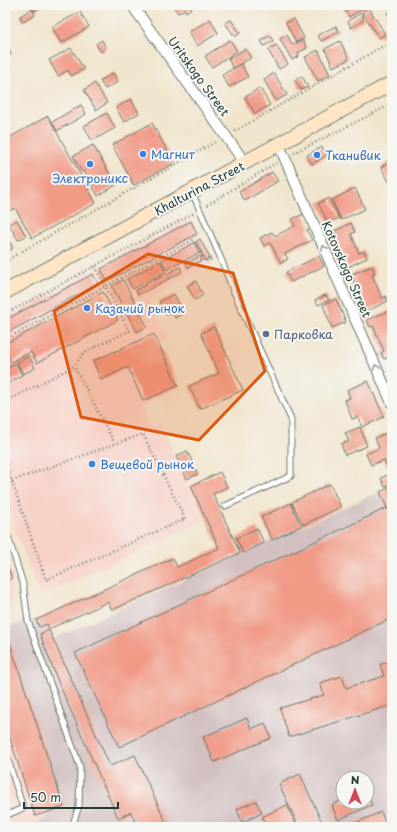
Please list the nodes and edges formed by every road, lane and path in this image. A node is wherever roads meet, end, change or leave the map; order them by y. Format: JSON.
{"nodes":[{"id":1,"x":132,"y":5,"type":"edge"},
{"id":2,"x":392,"y":41,"type":"edge"},
{"id":3,"x":392,"y":83,"type":"edge"},
{"id":4,"x":226,"y":136,"type":"junction"},
{"id":5,"x":279,"y":145,"type":"junction"},
{"id":6,"x":245,"y":163,"type":"junction"},
{"id":7,"x":192,"y":192,"type":"junction"},
{"id":8,"x":219,"y":255,"type":"junction"},
{"id":9,"x":5,"y":261,"type":"edge"},
{"id":10,"x":95,"y":266,"type":"dead end"},
{"id":11,"x":105,"y":286,"type":"junction"},
{"id":12,"x":5,"y":292,"type":"edge"},
{"id":13,"x":5,"y":341,"type":"edge"},
{"id":14,"x":74,"y":366,"type":"junction"},
{"id":15,"x":5,"y":402,"type":"edge"},
{"id":16,"x":392,"y":403,"type":"edge"},
{"id":17,"x":115,"y":444,"type":"junction"},
{"id":18,"x":5,"y":451,"type":"edge"},
{"id":19,"x":12,"y":482,"type":"junction"},
{"id":20,"x":225,"y":506,"type":"dead end"},
{"id":21,"x":5,"y":527,"type":"edge"},
{"id":22,"x":5,"y":750,"type":"edge"},
{"id":23,"x":5,"y":816,"type":"edge"},
{"id":24,"x":72,"y":827,"type":"edge"}],
"edges":[{"from":1,"to":4,"type":"street","name":"Uritskogo Street"},
{"from":2,"to":4,"type":"path"},
{"from":3,"to":5,"type":"street","name":"Khalturina Street"},
{"from":4,"to":6,"type":"street","name":"Uritskogo Street"},
{"from":4,"to":9,"type":"path"},
{"from":5,"to":6,"type":"street","name":"Khalturina Street"},
{"from":16,"to":5,"type":"street","name":"Kotovskogo Street","one_way":true},
{"from":6,"to":7,"type":"street","name":"Khalturina Street"},
{"from":7,"to":8,"type":"lane"},
{"from":7,"to":12,"type":"street","name":"Khalturina Street"},
{"from":8,"to":11,"type":"path"},
{"from":8,"to":20,"type":"lane"},
{"from":10,"to":11,"type":"path"},
{"from":11,"to":13,"type":"path"},
{"from":11,"to":14,"type":"path"},
{"from":14,"to":15,"type":"path"},
{"from":14,"to":17,"type":"path"},
{"from":17,"to":19,"type":"path"},
{"from":17,"to":19,"type":"path"},
{"from":18,"to":19,"type":"path"},
{"from":21,"to":24,"type":"lane"},
{"from":22,"to":23,"type":"lane"}]}
